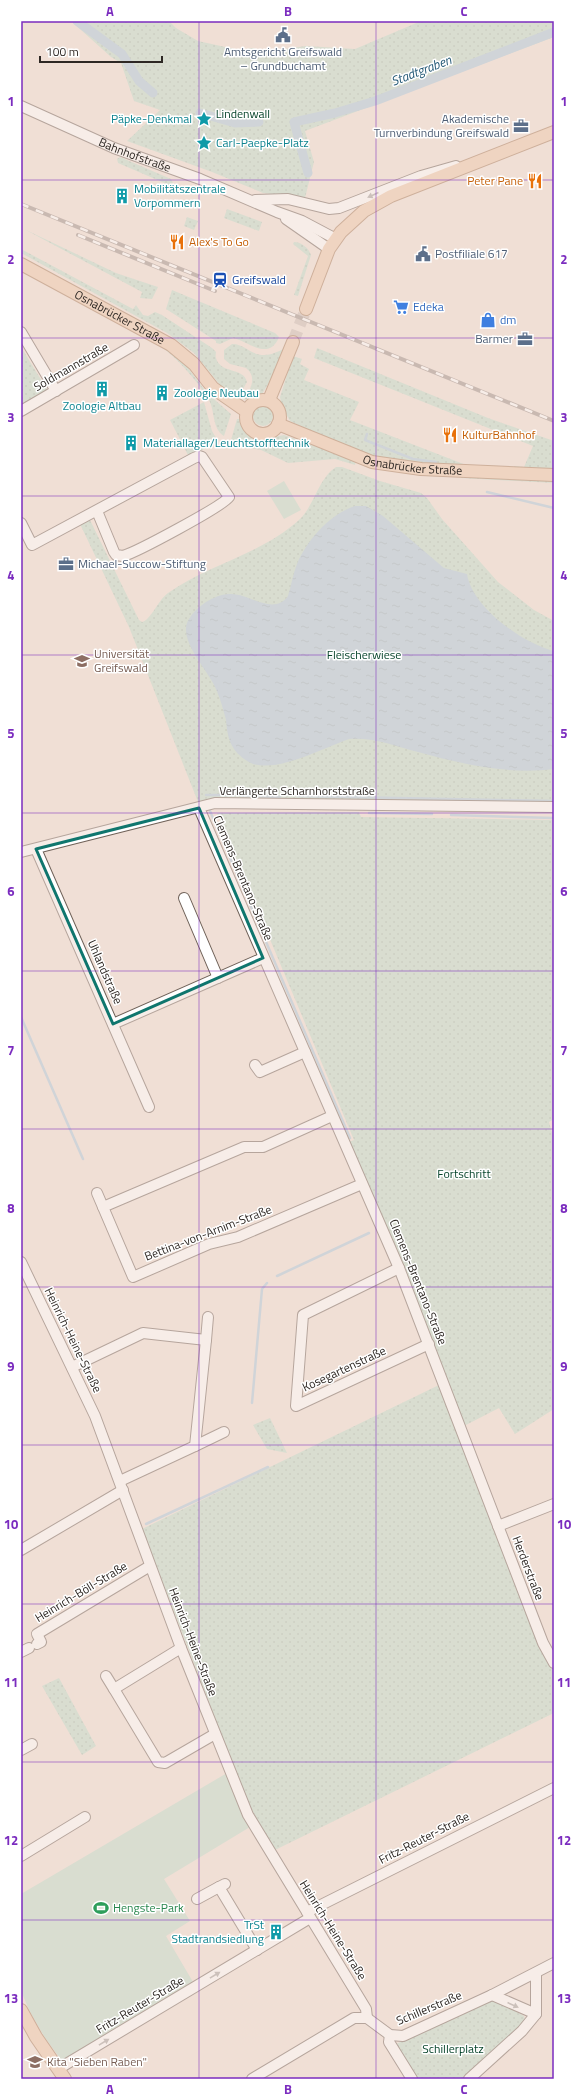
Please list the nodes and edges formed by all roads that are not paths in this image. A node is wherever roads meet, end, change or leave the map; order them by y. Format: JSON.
{"nodes":[{"id":1,"x":21,"y":106,"type":"edge"},
{"id":2,"x":554,"y":132,"type":"edge"},
{"id":3,"x":474,"y":162,"type":"junction"},
{"id":4,"x":250,"y":200,"type":"junction"},
{"id":5,"x":333,"y":244,"type":"junction"},
{"id":6,"x":21,"y":264,"type":"edge"},
{"id":7,"x":306,"y":309,"type":"tunnel mouth"},
{"id":8,"x":21,"y":332,"type":"edge"},
{"id":9,"x":293,"y":342,"type":"tunnel mouth"},
{"id":10,"x":134,"y":345,"type":"dead end"},
{"id":11,"x":56,"y":391,"type":"junction"},
{"id":12,"x":269,"y":400,"type":"junction"},
{"id":13,"x":21,"y":411,"type":"edge"},
{"id":14,"x":246,"y":411,"type":"junction"},
{"id":15,"x":278,"y":424,"type":"junction"},
{"id":16,"x":554,"y":475,"type":"edge"},
{"id":17,"x":97,"y":510,"type":"junction"},
{"id":18,"x":21,"y":523,"type":"edge"},
{"id":19,"x":554,"y":807,"type":"edge"},
{"id":20,"x":199,"y":808,"type":"junction"},
{"id":21,"x":36,"y":849,"type":"junction"},
{"id":22,"x":21,"y":852,"type":"edge"},
{"id":23,"x":184,"y":898,"type":"dead end"},
{"id":24,"x":263,"y":958,"type":"junction"},
{"id":25,"x":218,"y":978,"type":"junction"},
{"id":26,"x":113,"y":1024,"type":"junction"},
{"id":27,"x":304,"y":1052,"type":"junction"},
{"id":28,"x":255,"y":1065,"type":"dead end"},
{"id":29,"x":149,"y":1107,"type":"dead end"},
{"id":30,"x":332,"y":1116,"type":"junction"},
{"id":31,"x":362,"y":1184,"type":"junction"},
{"id":32,"x":98,"y":1193,"type":"dead end"},
{"id":33,"x":103,"y":1208,"type":"junction"},
{"id":34,"x":21,"y":1262,"type":"edge"},
{"id":35,"x":399,"y":1268,"type":"junction"},
{"id":36,"x":208,"y":1316,"type":"dead end"},
{"id":37,"x":206,"y":1340,"type":"junction"},
{"id":38,"x":429,"y":1344,"type":"junction"},
{"id":39,"x":72,"y":1367,"type":"junction"},
{"id":40,"x":224,"y":1432,"type":"dead end"},
{"id":41,"x":195,"y":1446,"type":"junction"},
{"id":42,"x":122,"y":1485,"type":"junction"},
{"id":43,"x":554,"y":1504,"type":"edge"},
{"id":44,"x":498,"y":1526,"type":"junction"},
{"id":45,"x":21,"y":1550,"type":"edge"},
{"id":46,"x":150,"y":1566,"type":"junction"},
{"id":47,"x":29,"y":1648,"type":"edge"},
{"id":48,"x":181,"y":1648,"type":"junction"},
{"id":49,"x":554,"y":1663,"type":"edge"},
{"id":50,"x":106,"y":1676,"type":"dead end"},
{"id":51,"x":114,"y":1689,"type":"junction"},
{"id":52,"x":214,"y":1734,"type":"junction"},
{"id":53,"x":32,"y":1744,"type":"dead end"},
{"id":54,"x":21,"y":1750,"type":"edge"},
{"id":55,"x":554,"y":1788,"type":"edge"},
{"id":56,"x":85,"y":1817,"type":"dead end"},
{"id":57,"x":21,"y":1856,"type":"edge"},
{"id":58,"x":198,"y":1899,"type":"dead end"},
{"id":59,"x":308,"y":1915,"type":"junction"},
{"id":60,"x":256,"y":1950,"type":"junction"},
{"id":61,"x":554,"y":1963,"type":"edge"},
{"id":62,"x":536,"y":1973,"type":"junction"},
{"id":63,"x":492,"y":1995,"type":"junction"},
{"id":64,"x":21,"y":2010,"type":"edge"},
{"id":65,"x":536,"y":2014,"type":"junction"},
{"id":66,"x":367,"y":2018,"type":"junction"},
{"id":67,"x":390,"y":2035,"type":"junction"},
{"id":68,"x":62,"y":2074,"type":"edge"},
{"id":69,"x":252,"y":2079,"type":"edge"},
{"id":70,"x":412,"y":2079,"type":"edge"},
{"id":71,"x":469,"y":2079,"type":"edge"}],
"edges":[{"from":1,"to":4,"type":"street","name":"Bahnhofstraße"},
{"from":2,"to":3,"type":"main road","name":"Bahnhofstraße"},
{"from":3,"to":4,"type":"street","name":"Bahnhofstraße","one_way":true},
{"from":3,"to":5,"type":"main road","name":"Bahnhofstraße"},
{"from":4,"to":5,"type":"street","name":"Bahnhofstraße"},
{"from":5,"to":7,"type":"main road"},
{"from":6,"to":14,"type":"main road","name":"Osnabrücker Straße"},
{"from":8,"to":11,"type":"street"},
{"from":9,"to":12,"type":"main road"},
{"from":10,"to":11,"type":"street","name":"Soldmannstraße"},
{"from":11,"to":13,"type":"street","name":"Soldmannstraße"},
{"from":12,"to":14,"type":"main road"},
{"from":12,"to":15,"type":"main road"},
{"from":14,"to":15,"type":"main road"},
{"from":15,"to":16,"type":"main road","name":"Osnabrücker Straße"},
{"from":17,"to":17,"type":"street"},
{"from":17,"to":18,"type":"street"},
{"from":19,"to":20,"type":"street","name":"Verlängerte Scharnhorststraße"},
{"from":20,"to":21,"type":"street","name":"Verlängerte Scharnhorststraße"},
{"from":20,"to":24,"type":"street","name":"Clemens-Brentano-Straße"},
{"from":21,"to":22,"type":"street","name":"Verlängerte Scharnhorststraße"},
{"from":21,"to":26,"type":"street","name":"Uhlandstraße"},
{"from":23,"to":25,"type":"street"},
{"from":24,"to":25,"type":"street","name":"Clemens-Brentano-Straße"},
{"from":24,"to":27,"type":"street","name":"Clemens-Brentano-Straße"},
{"from":25,"to":26,"type":"street","name":"Clemens-Brentano-Straße"},
{"from":26,"to":29,"type":"street","name":"Uhlandstraße"},
{"from":27,"to":28,"type":"street"},
{"from":27,"to":30,"type":"street","name":"Clemens-Brentano-Straße"},
{"from":30,"to":31,"type":"street","name":"Clemens-Brentano-Straße"},
{"from":30,"to":33,"type":"street"},
{"from":31,"to":33,"type":"street","name":"Bettina-von-Arnim-Straße"},
{"from":31,"to":35,"type":"street","name":"Clemens-Brentano-Straße"},
{"from":32,"to":33,"type":"street","name":"Bettina-von-Arnim-Straße"},
{"from":34,"to":39,"type":"street","name":"Heinrich-Heine-Straße"},
{"from":35,"to":38,"type":"street","name":"Clemens-Brentano-Straße"},
{"from":35,"to":38,"type":"street","name":"Kosegartenstraße"},
{"from":36,"to":37,"type":"street"},
{"from":37,"to":39,"type":"street"},
{"from":37,"to":41,"type":"street"},
{"from":38,"to":44,"type":"street","name":"Clemens-Brentano-Straße"},
{"from":39,"to":42,"type":"street","name":"Heinrich-Heine-Straße"},
{"from":40,"to":41,"type":"street"},
{"from":41,"to":42,"type":"street"},
{"from":42,"to":45,"type":"street"},
{"from":42,"to":46,"type":"street","name":"Heinrich-Heine-Straße"},
{"from":43,"to":44,"type":"street"},
{"from":44,"to":49,"type":"street","name":"Herderstraße"},
{"from":46,"to":47,"type":"street","name":"Heinrich-Böll-Straße"},
{"from":46,"to":48,"type":"street","name":"Heinrich-Heine-Straße"},
{"from":48,"to":51,"type":"street"},
{"from":48,"to":52,"type":"street","name":"Heinrich-Heine-Straße"},
{"from":50,"to":51,"type":"street"},
{"from":51,"to":52,"type":"street"},
{"from":52,"to":59,"type":"street","name":"Heinrich-Heine-Straße"},
{"from":53,"to":54,"type":"street"},
{"from":55,"to":59,"type":"street","name":"Fritz-Reuter-Straße"},
{"from":56,"to":57,"type":"street"},
{"from":58,"to":60,"type":"street"},
{"from":59,"to":60,"type":"street","name":"Fritz-Reuter-Straße"},
{"from":59,"to":66,"type":"street","name":"Heinrich-Heine-Straße"},
{"from":68,"to":60,"type":"street","name":"Fritz-Reuter-Straße","one_way":true},
{"from":61,"to":62,"type":"street","name":"Schillerstraße"},
{"from":62,"to":63,"type":"street","name":"Schillerstraße"},
{"from":62,"to":65,"type":"street"},
{"from":63,"to":65,"type":"street","one_way":true},
{"from":63,"to":67,"type":"street","name":"Schillerstraße"},
{"from":64,"to":68,"type":"main road"},
{"from":65,"to":71,"type":"street"},
{"from":66,"to":67,"type":"street","name":"Schillerstraße"},
{"from":66,"to":69,"type":"street"},
{"from":67,"to":70,"type":"street"}]}
